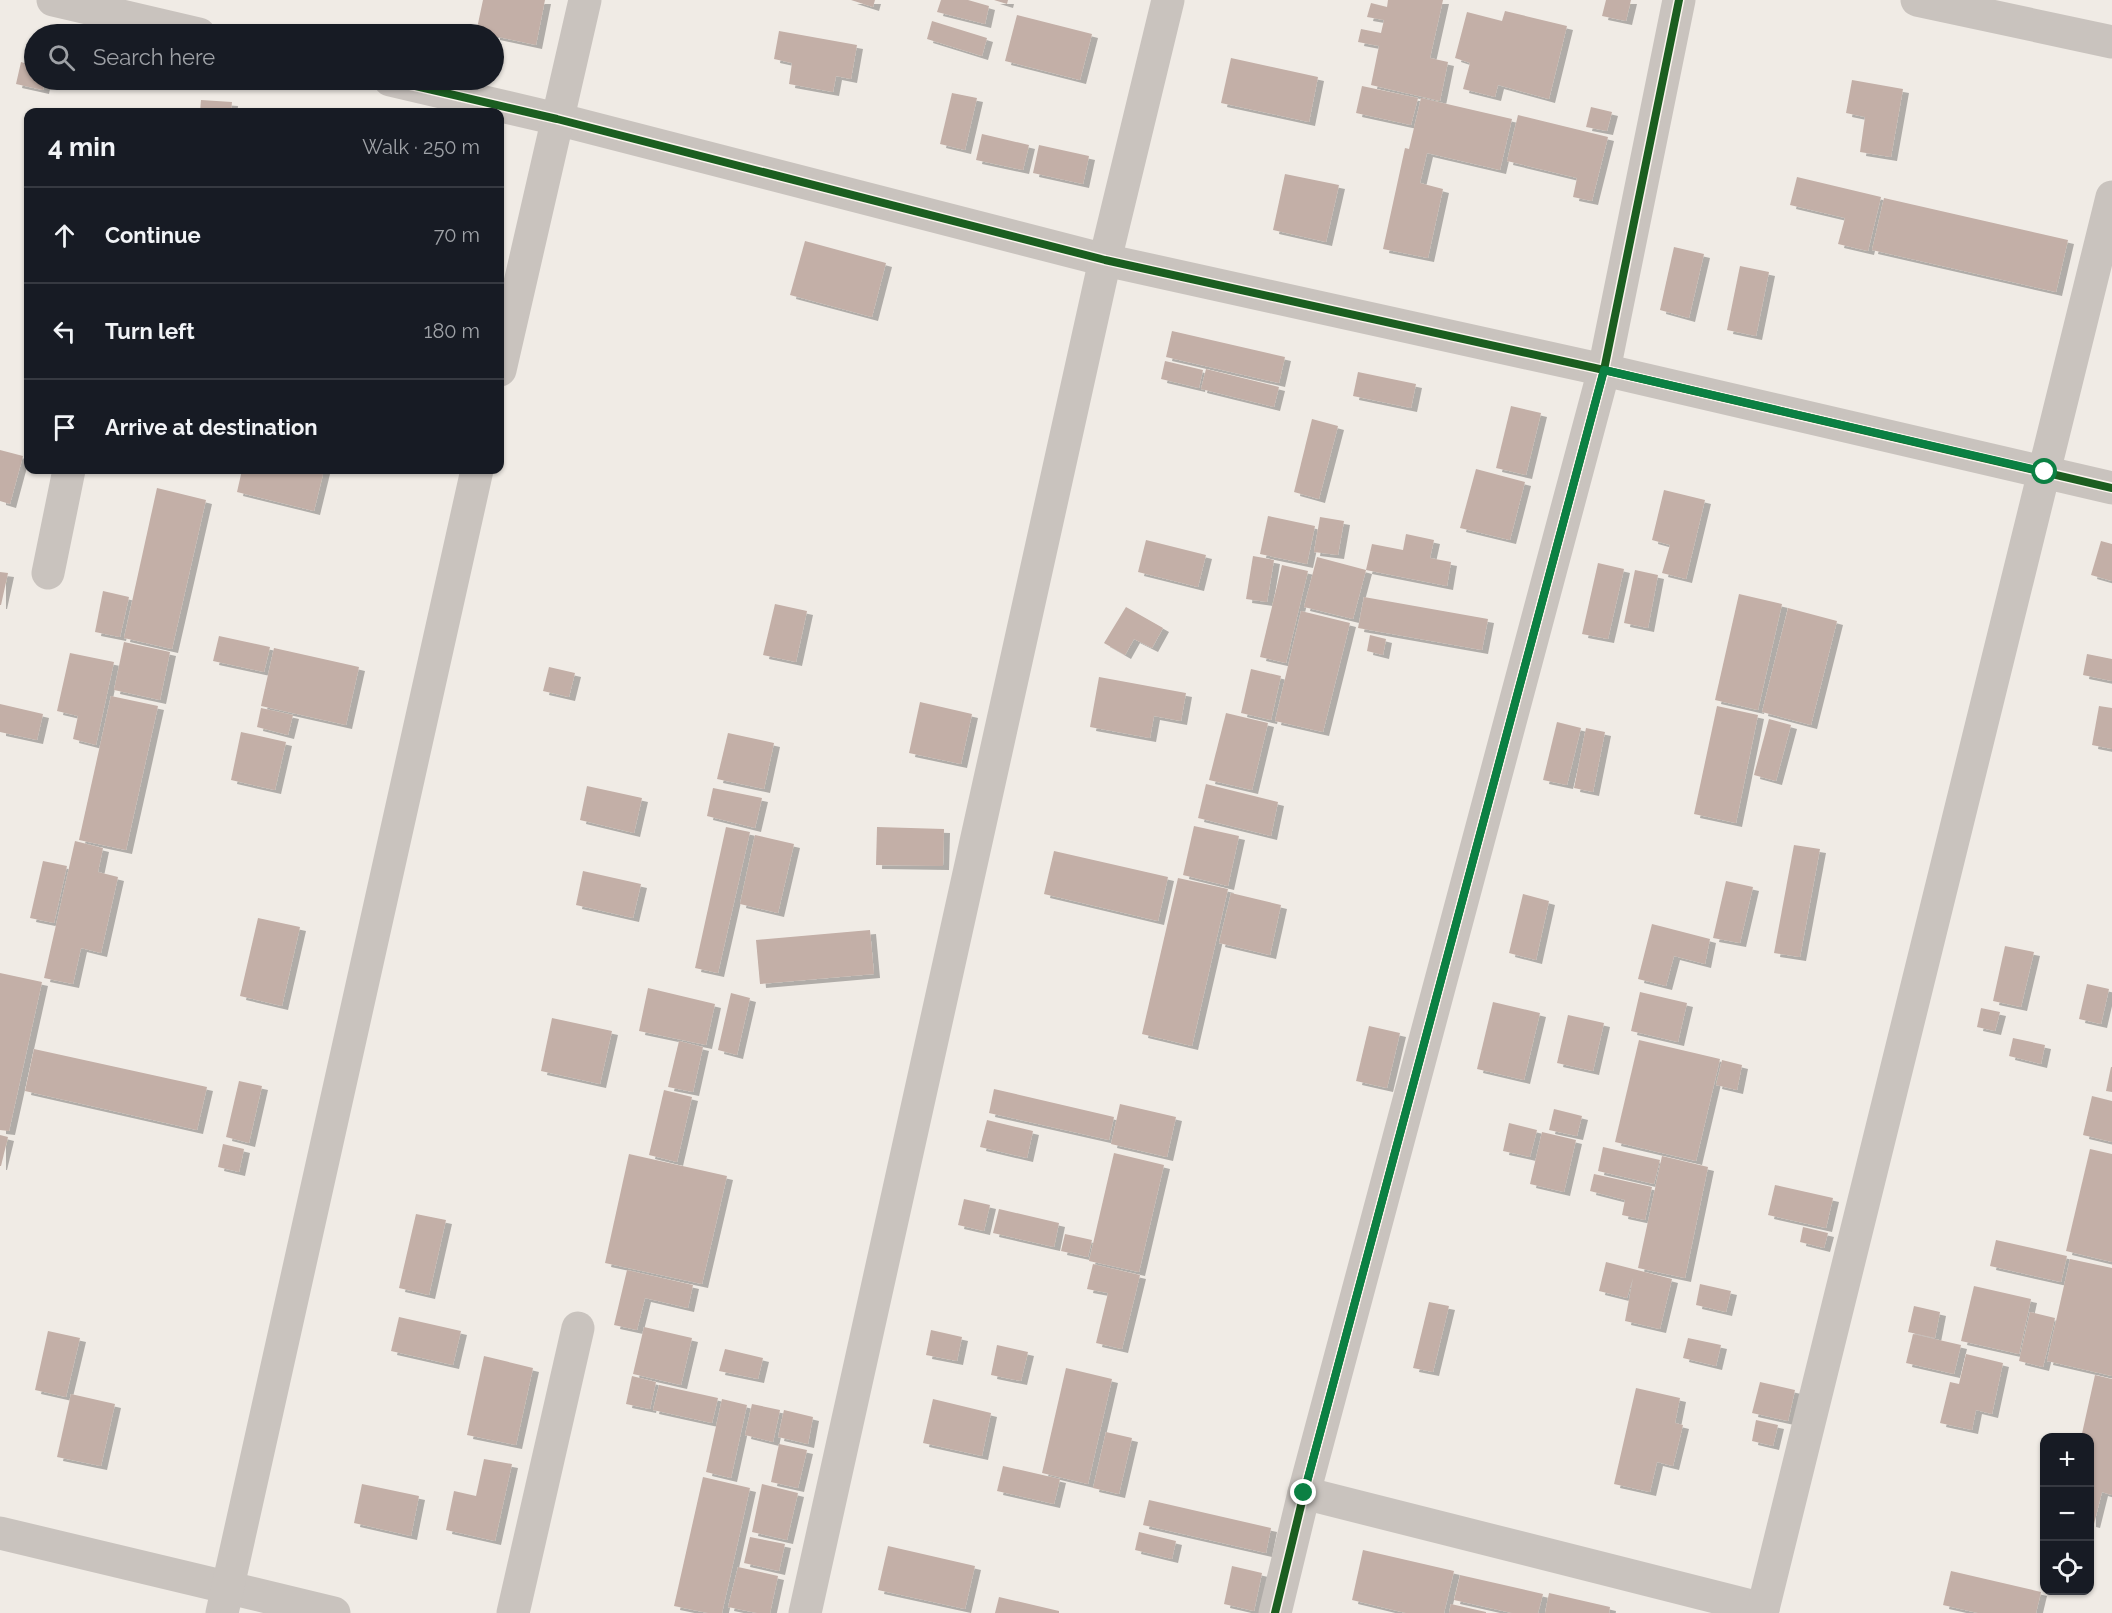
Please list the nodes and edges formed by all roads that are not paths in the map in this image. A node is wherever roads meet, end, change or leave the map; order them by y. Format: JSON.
{"nodes":[{"id":1,"x":53,"y":0,"type":"edge"},
{"id":2,"x":585,"y":0,"type":"edge"},
{"id":3,"x":1167,"y":0,"type":"edge"},
{"id":4,"x":1679,"y":0,"type":"edge"},
{"id":5,"x":1917,"y":0,"type":"edge"},
{"id":6,"x":156,"y":24,"type":"edge"},
{"id":7,"x":2112,"y":42,"type":"edge"},
{"id":8,"x":433,"y":90,"type":"edge"},
{"id":9,"x":557,"y":119,"type":"junction"},
{"id":10,"x":2112,"y":197,"type":"edge"},
{"id":11,"x":1105,"y":260,"type":"junction"},
{"id":12,"x":504,"y":352,"type":"edge"},
{"id":13,"x":1604,"y":370,"type":"junction"},
{"id":14,"x":2045,"y":472,"type":"junction"},
{"id":15,"x":68,"y":474,"type":"edge"},
{"id":16,"x":476,"y":474,"type":"edge"},
{"id":17,"x":2112,"y":488,"type":"edge"},
{"id":18,"x":48,"y":573,"type":"dead end"},
{"id":19,"x":578,"y":1328,"type":"dead end"},
{"id":20,"x":1304,"y":1493,"type":"junction"},
{"id":21,"x":0,"y":1533,"type":"edge"},
{"id":22,"x":225,"y":1600,"type":"edge"},
{"id":23,"x":1762,"y":1611,"type":"edge"},
{"id":24,"x":334,"y":1613,"type":"edge"},
{"id":25,"x":513,"y":1613,"type":"edge"},
{"id":26,"x":805,"y":1613,"type":"edge"},
{"id":27,"x":1275,"y":1613,"type":"edge"}],
"edges":[{"from":1,"to":6,"type":"street"},
{"from":2,"to":9,"type":"street"},
{"from":3,"to":11,"type":"street"},
{"from":4,"to":13,"type":"street"},
{"from":5,"to":7,"type":"street"},
{"from":8,"to":9,"type":"street"},
{"from":9,"to":11,"type":"street"},
{"from":9,"to":12,"type":"street"},
{"from":10,"to":14,"type":"street"},
{"from":11,"to":13,"type":"street"},
{"from":11,"to":26,"type":"street"},
{"from":13,"to":14,"type":"street"},
{"from":13,"to":20,"type":"street"},
{"from":14,"to":17,"type":"street"},
{"from":14,"to":23,"type":"street"},
{"from":15,"to":18,"type":"street"},
{"from":16,"to":22,"type":"street"},
{"from":19,"to":25,"type":"street"},
{"from":20,"to":23,"type":"street"},
{"from":20,"to":27,"type":"street"},
{"from":21,"to":22,"type":"street"},
{"from":22,"to":24,"type":"street"}]}
